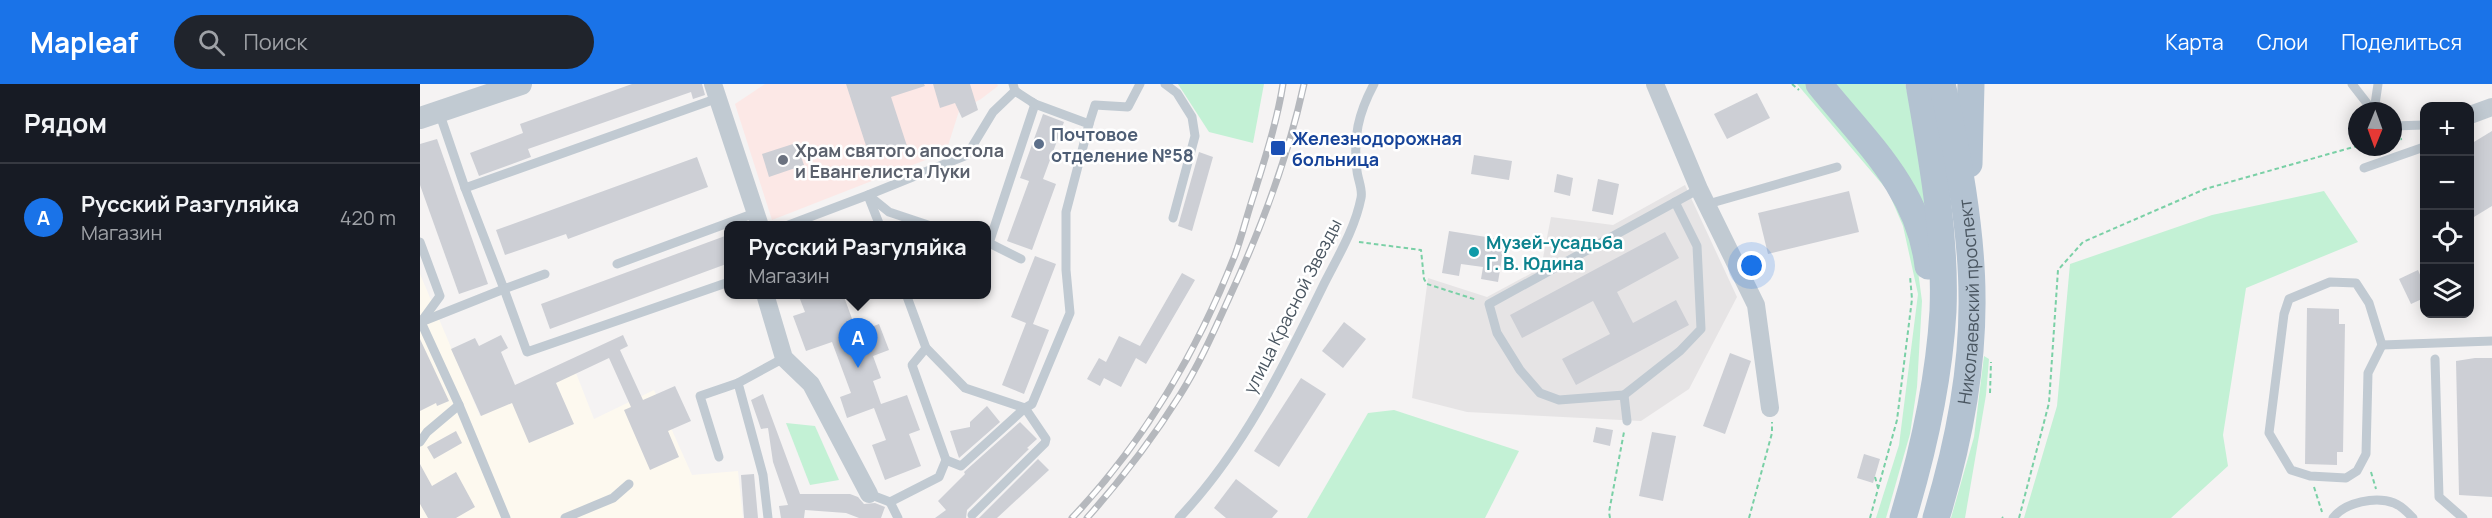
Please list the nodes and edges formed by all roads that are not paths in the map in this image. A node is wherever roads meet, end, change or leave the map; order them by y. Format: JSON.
{"nodes":[{"id":1,"x":520,"y":84,"type":"edge"},
{"id":2,"x":1140,"y":84,"type":"edge"},
{"id":3,"x":1165,"y":84,"type":"edge"},
{"id":4,"x":1656,"y":84,"type":"edge"},
{"id":5,"x":1919,"y":84,"type":"edge"},
{"id":6,"x":1942,"y":84,"type":"edge"},
{"id":7,"x":1971,"y":84,"type":"edge"},
{"id":8,"x":2352,"y":84,"type":"edge"},
{"id":9,"x":2378,"y":84,"type":"edge"},
{"id":10,"x":1374,"y":85,"type":"edge"},
{"id":11,"x":1014,"y":87,"type":"edge"},
{"id":12,"x":1811,"y":90,"type":"edge"},
{"id":13,"x":716,"y":91,"type":"edge"},
{"id":14,"x":2366,"y":102,"type":"edge"},
{"id":15,"x":2375,"y":102,"type":"edge"},
{"id":16,"x":1035,"y":104,"type":"junction"},
{"id":17,"x":2492,"y":107,"type":"edge"},
{"id":18,"x":2474,"y":113,"type":"edge"},
{"id":19,"x":429,"y":115,"type":"edge"},
{"id":20,"x":1089,"y":124,"type":"junction"},
{"id":21,"x":2420,"y":125,"type":"edge"},
{"id":22,"x":2402,"y":126,"type":"edge"},
{"id":23,"x":2420,"y":148,"type":"edge"},
{"id":24,"x":1837,"y":167,"type":"dead end"},
{"id":25,"x":2364,"y":168,"type":"dead end"},
{"id":26,"x":465,"y":188,"type":"junction"},
{"id":27,"x":868,"y":195,"type":"junction"},
{"id":28,"x":1704,"y":196,"type":"junction"},
{"id":29,"x":1675,"y":202,"type":"junction"},
{"id":30,"x":1173,"y":218,"type":"dead end"},
{"id":31,"x":758,"y":219,"type":"edge"},
{"id":32,"x":797,"y":221,"type":"edge"},
{"id":33,"x":878,"y":221,"type":"edge"},
{"id":34,"x":918,"y":221,"type":"edge"},
{"id":35,"x":724,"y":230,"type":"edge"},
{"id":36,"x":1967,"y":231,"type":"junction"},
{"id":37,"x":991,"y":234,"type":"edge"},
{"id":38,"x":420,"y":242,"type":"edge"},
{"id":39,"x":991,"y":244,"type":"edge"},
{"id":40,"x":1021,"y":259,"type":"dead end"},
{"id":41,"x":617,"y":264,"type":"dead end"},
{"id":42,"x":545,"y":274,"type":"dead end"},
{"id":43,"x":724,"y":284,"type":"edge"},
{"id":44,"x":504,"y":289,"type":"junction"},
{"id":45,"x":766,"y":299,"type":"edge"},
{"id":46,"x":908,"y":299,"type":"edge"},
{"id":47,"x":421,"y":321,"type":"edge"},
{"id":48,"x":2492,"y":341,"type":"edge"},
{"id":49,"x":2382,"y":345,"type":"junction"},
{"id":50,"x":926,"y":348,"type":"junction"},
{"id":51,"x":784,"y":358,"type":"junction"},
{"id":52,"x":2435,"y":359,"type":"dead end"},
{"id":53,"x":1937,"y":362,"type":"junction"},
{"id":54,"x":738,"y":383,"type":"junction"},
{"id":55,"x":1624,"y":395,"type":"junction"},
{"id":56,"x":459,"y":405,"type":"junction"},
{"id":57,"x":1025,"y":408,"type":"junction"},
{"id":58,"x":1770,"y":408,"type":"road end"},
{"id":59,"x":1627,"y":421,"type":"road end"},
{"id":60,"x":420,"y":442,"type":"edge"},
{"id":61,"x":719,"y":457,"type":"dead end"},
{"id":62,"x":946,"y":460,"type":"junction"},
{"id":63,"x":629,"y":484,"type":"dead end"},
{"id":64,"x":869,"y":494,"type":"joint"},
{"id":65,"x":890,"y":502,"type":"junction"},
{"id":66,"x":972,"y":515,"type":"dead end"},
{"id":67,"x":896,"y":517,"type":"edge"},
{"id":68,"x":506,"y":518,"type":"edge"},
{"id":69,"x":565,"y":518,"type":"edge"},
{"id":70,"x":768,"y":518,"type":"edge"},
{"id":71,"x":1179,"y":518,"type":"edge"},
{"id":72,"x":1903,"y":518,"type":"edge"},
{"id":73,"x":1936,"y":518,"type":"edge"},
{"id":74,"x":2333,"y":518,"type":"edge"},
{"id":75,"x":2413,"y":518,"type":"edge"},
{"id":76,"x":2463,"y":518,"type":"edge"}],
"edges":[{"from":1,"to":19,"type":"street"},
{"from":2,"to":20,"type":"lane"},
{"from":3,"to":30,"type":"lane"},
{"from":4,"to":28,"type":"street"},
{"from":5,"to":53,"type":"main road","name":"Николаевский проспект"},
{"from":6,"to":36,"type":"main road","name":"Николаевский проспект"},
{"from":7,"to":36,"type":"main road"},
{"from":8,"to":14,"type":"lane"},
{"from":9,"to":15,"type":"lane"},
{"from":10,"to":71,"type":"lane","name":"улица Красной Звезды"},
{"from":11,"to":16,"type":"lane"},
{"from":11,"to":27,"type":"lane"},
{"from":12,"to":53,"type":"main road"},
{"from":13,"to":26,"type":"lane"},
{"from":13,"to":31,"type":"street"},
{"from":16,"to":20,"type":"lane"},
{"from":16,"to":37,"type":"lane"},
{"from":17,"to":18,"type":"street"},
{"from":19,"to":26,"type":"lane"},
{"from":20,"to":57,"type":"lane"},
{"from":21,"to":22,"type":"lane"},
{"from":23,"to":25,"type":"lane"},
{"from":24,"to":28,"type":"lane"},
{"from":26,"to":44,"type":"lane"},
{"from":27,"to":32,"type":"lane"},
{"from":27,"to":33,"type":"lane"},
{"from":27,"to":34,"type":"lane"},
{"from":28,"to":29,"type":"lane"},
{"from":28,"to":58,"type":"street"},
{"from":29,"to":55,"type":"lane"},
{"from":29,"to":55,"type":"lane"},
{"from":35,"to":41,"type":"lane"},
{"from":36,"to":73,"type":"main road","name":"Николаевский проспект"},
{"from":38,"to":47,"type":"lane"},
{"from":39,"to":40,"type":"lane"},
{"from":42,"to":44,"type":"lane"},
{"from":43,"to":44,"type":"lane"},
{"from":44,"to":47,"type":"lane"},
{"from":45,"to":51,"type":"street"},
{"from":46,"to":50,"type":"lane"},
{"from":47,"to":56,"type":"lane"},
{"from":48,"to":49,"type":"lane"},
{"from":49,"to":49,"type":"lane"},
{"from":50,"to":57,"type":"lane"},
{"from":50,"to":62,"type":"lane"},
{"from":51,"to":54,"type":"lane"},
{"from":51,"to":64,"type":"street"},
{"from":52,"to":76,"type":"lane"},
{"from":53,"to":72,"type":"main road","name":"Николаевский проспект"},
{"from":54,"to":61,"type":"lane"},
{"from":54,"to":70,"type":"lane"},
{"from":55,"to":59,"type":"lane"},
{"from":56,"to":60,"type":"lane"},
{"from":56,"to":68,"type":"lane"},
{"from":57,"to":62,"type":"lane"},
{"from":57,"to":66,"type":"lane"},
{"from":62,"to":65,"type":"lane"},
{"from":63,"to":69,"type":"lane"},
{"from":64,"to":65,"type":"lane"},
{"from":65,"to":67,"type":"lane"},
{"from":74,"to":75,"type":"lane"}]}
